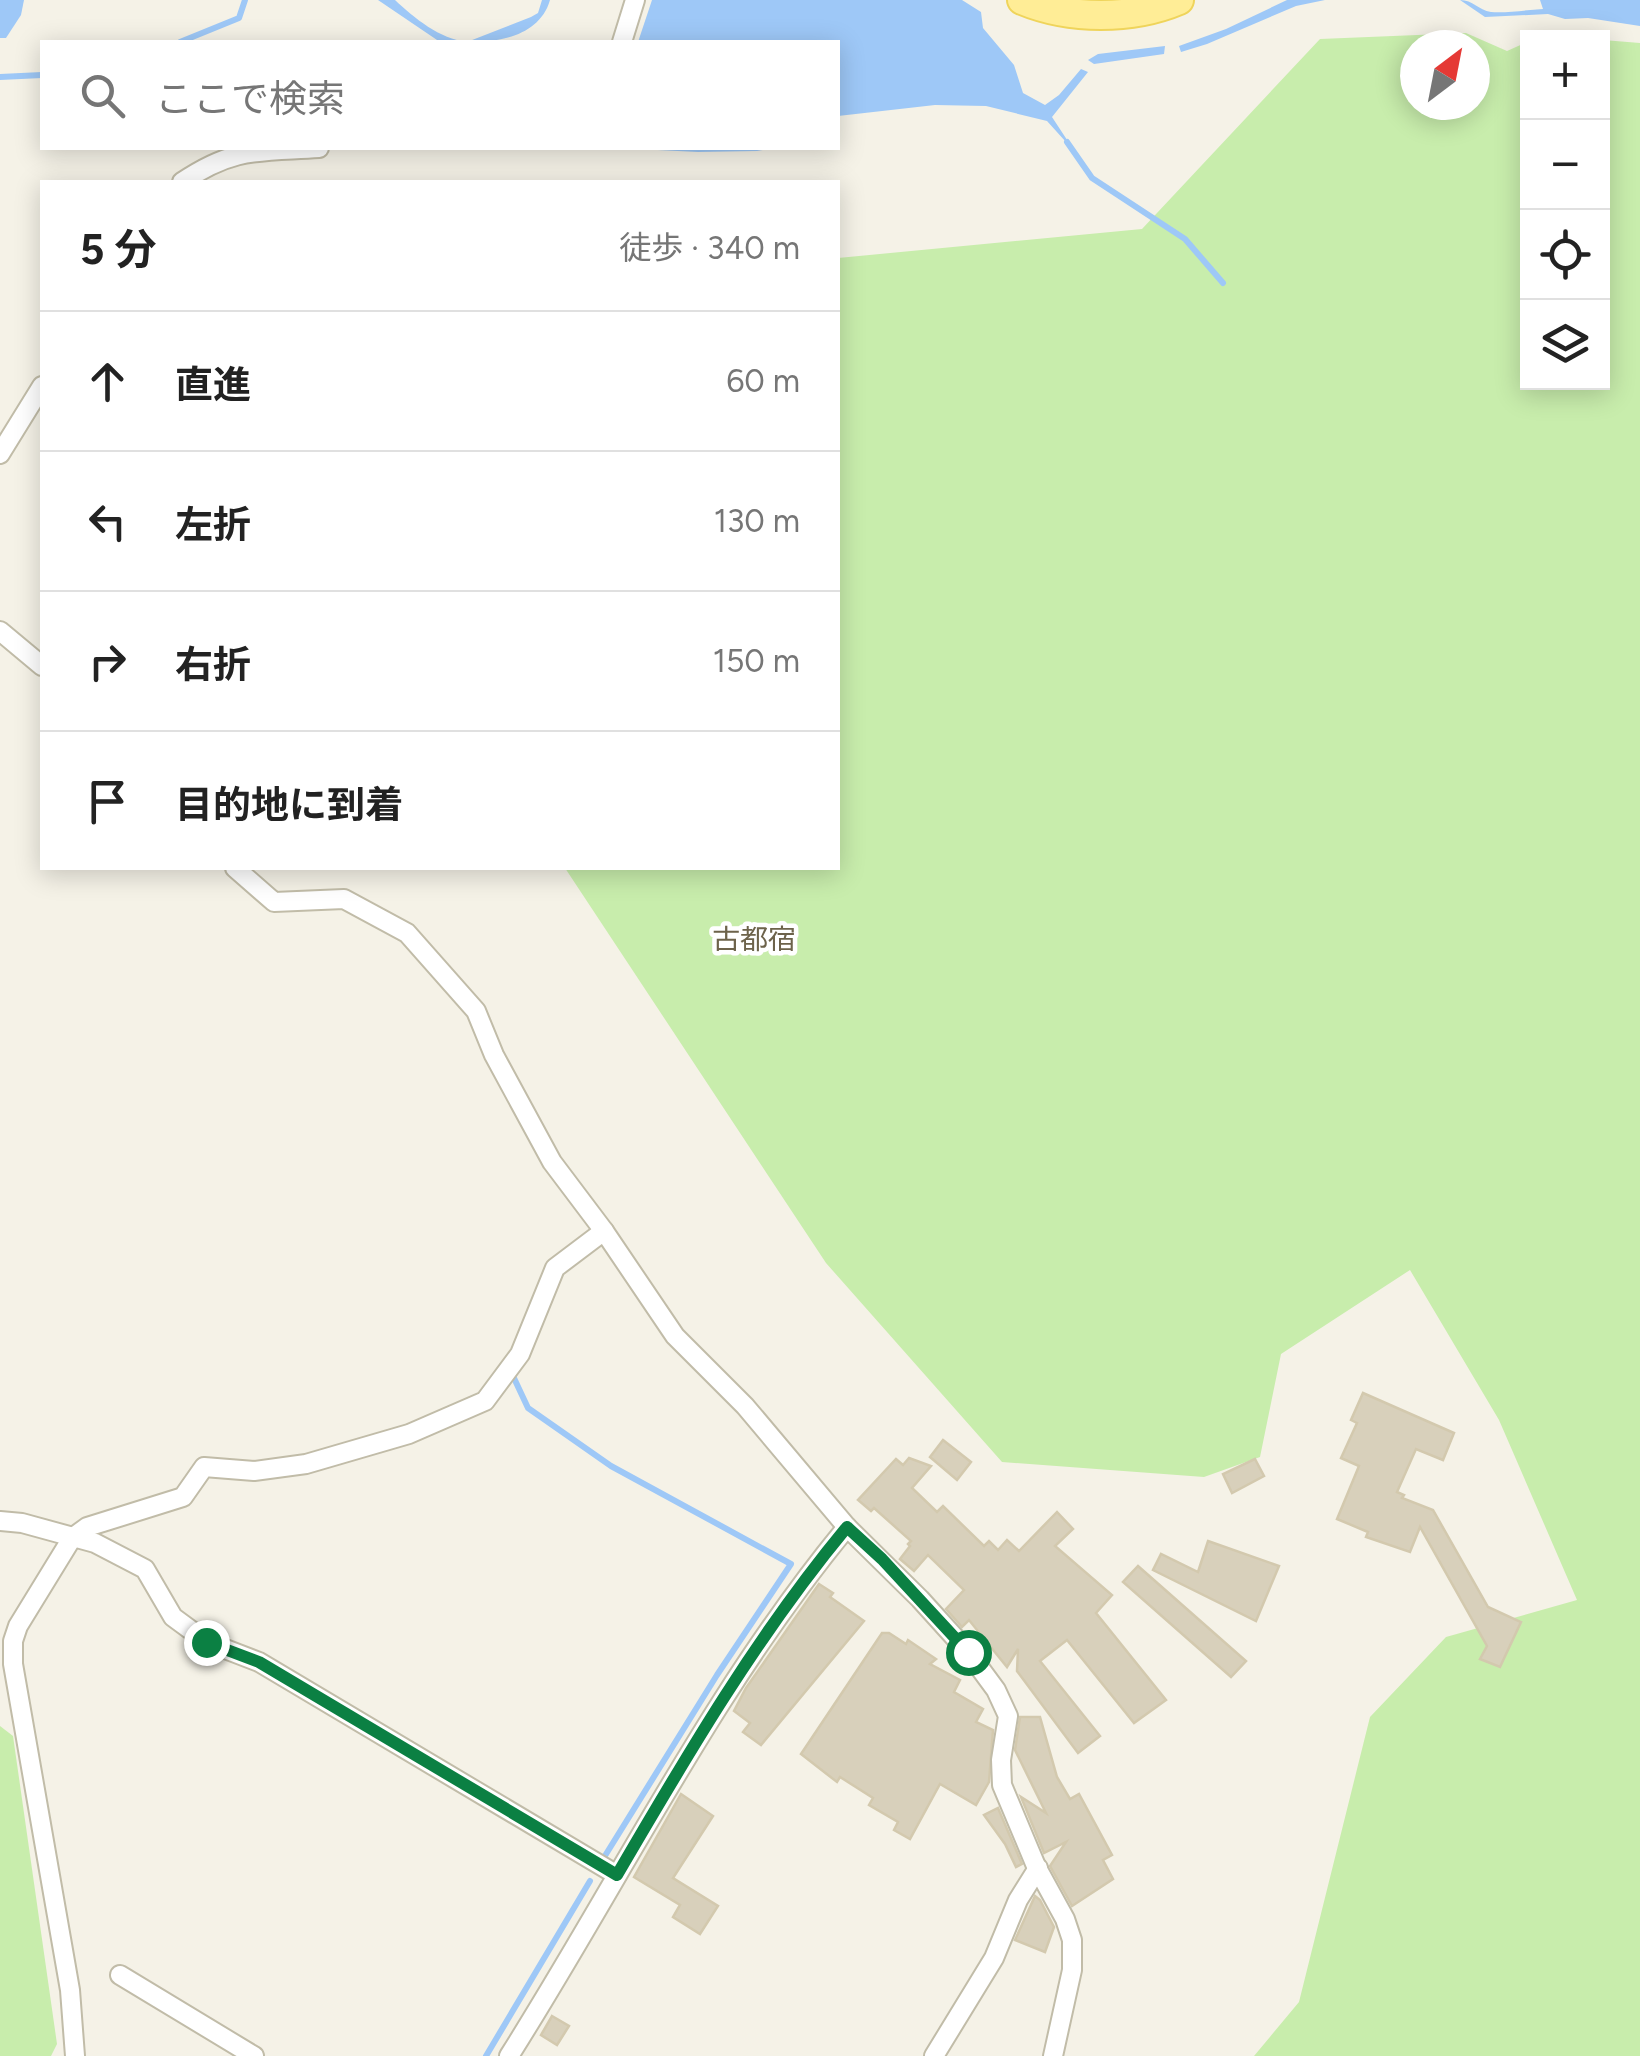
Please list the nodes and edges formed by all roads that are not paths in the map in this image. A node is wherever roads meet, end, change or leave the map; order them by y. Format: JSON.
{"nodes":[{"id":1,"x":635,"y":0,"type":"edge"},
{"id":2,"x":1022,"y":0,"type":"edge"},
{"id":3,"x":1179,"y":0,"type":"edge"},
{"id":4,"x":623,"y":40,"type":"edge"},
{"id":5,"x":286,"y":150,"type":"edge"},
{"id":6,"x":185,"y":180,"type":"edge"},
{"id":7,"x":40,"y":389,"type":"edge"},
{"id":8,"x":0,"y":454,"type":"edge"},
{"id":9,"x":0,"y":630,"type":"edge"},
{"id":10,"x":40,"y":664,"type":"edge"},
{"id":11,"x":237,"y":870,"type":"edge"},
{"id":12,"x":604,"y":1231,"type":"junction"},
{"id":13,"x":0,"y":1521,"type":"edge"},
{"id":14,"x":847,"y":1527,"type":"junction"},
{"id":15,"x":72,"y":1538,"type":"junction"},
{"id":16,"x":1038,"y":1868,"type":"junction"},
{"id":17,"x":617,"y":1875,"type":"junction"},
{"id":18,"x":120,"y":1975,"type":"dead end"},
{"id":19,"x":76,"y":2056,"type":"edge"},
{"id":20,"x":254,"y":2056,"type":"edge"},
{"id":21,"x":509,"y":2056,"type":"edge"},
{"id":22,"x":934,"y":2056,"type":"edge"},
{"id":23,"x":1053,"y":2056,"type":"edge"}],
"edges":[{"from":1,"to":4,"type":"street"},
{"from":2,"to":3,"type":"main road"},
{"from":5,"to":6,"type":"street"},
{"from":7,"to":8,"type":"street"},
{"from":9,"to":10,"type":"street"},
{"from":11,"to":12,"type":"street"},
{"from":12,"to":14,"type":"street"},
{"from":12,"to":15,"type":"street"},
{"from":13,"to":15,"type":"street"},
{"from":14,"to":16,"type":"street"},
{"from":14,"to":17,"type":"street"},
{"from":15,"to":17,"type":"street"},
{"from":15,"to":19,"type":"street"},
{"from":16,"to":22,"type":"street"},
{"from":16,"to":23,"type":"street"},
{"from":17,"to":21,"type":"street"},
{"from":18,"to":20,"type":"street"}]}
